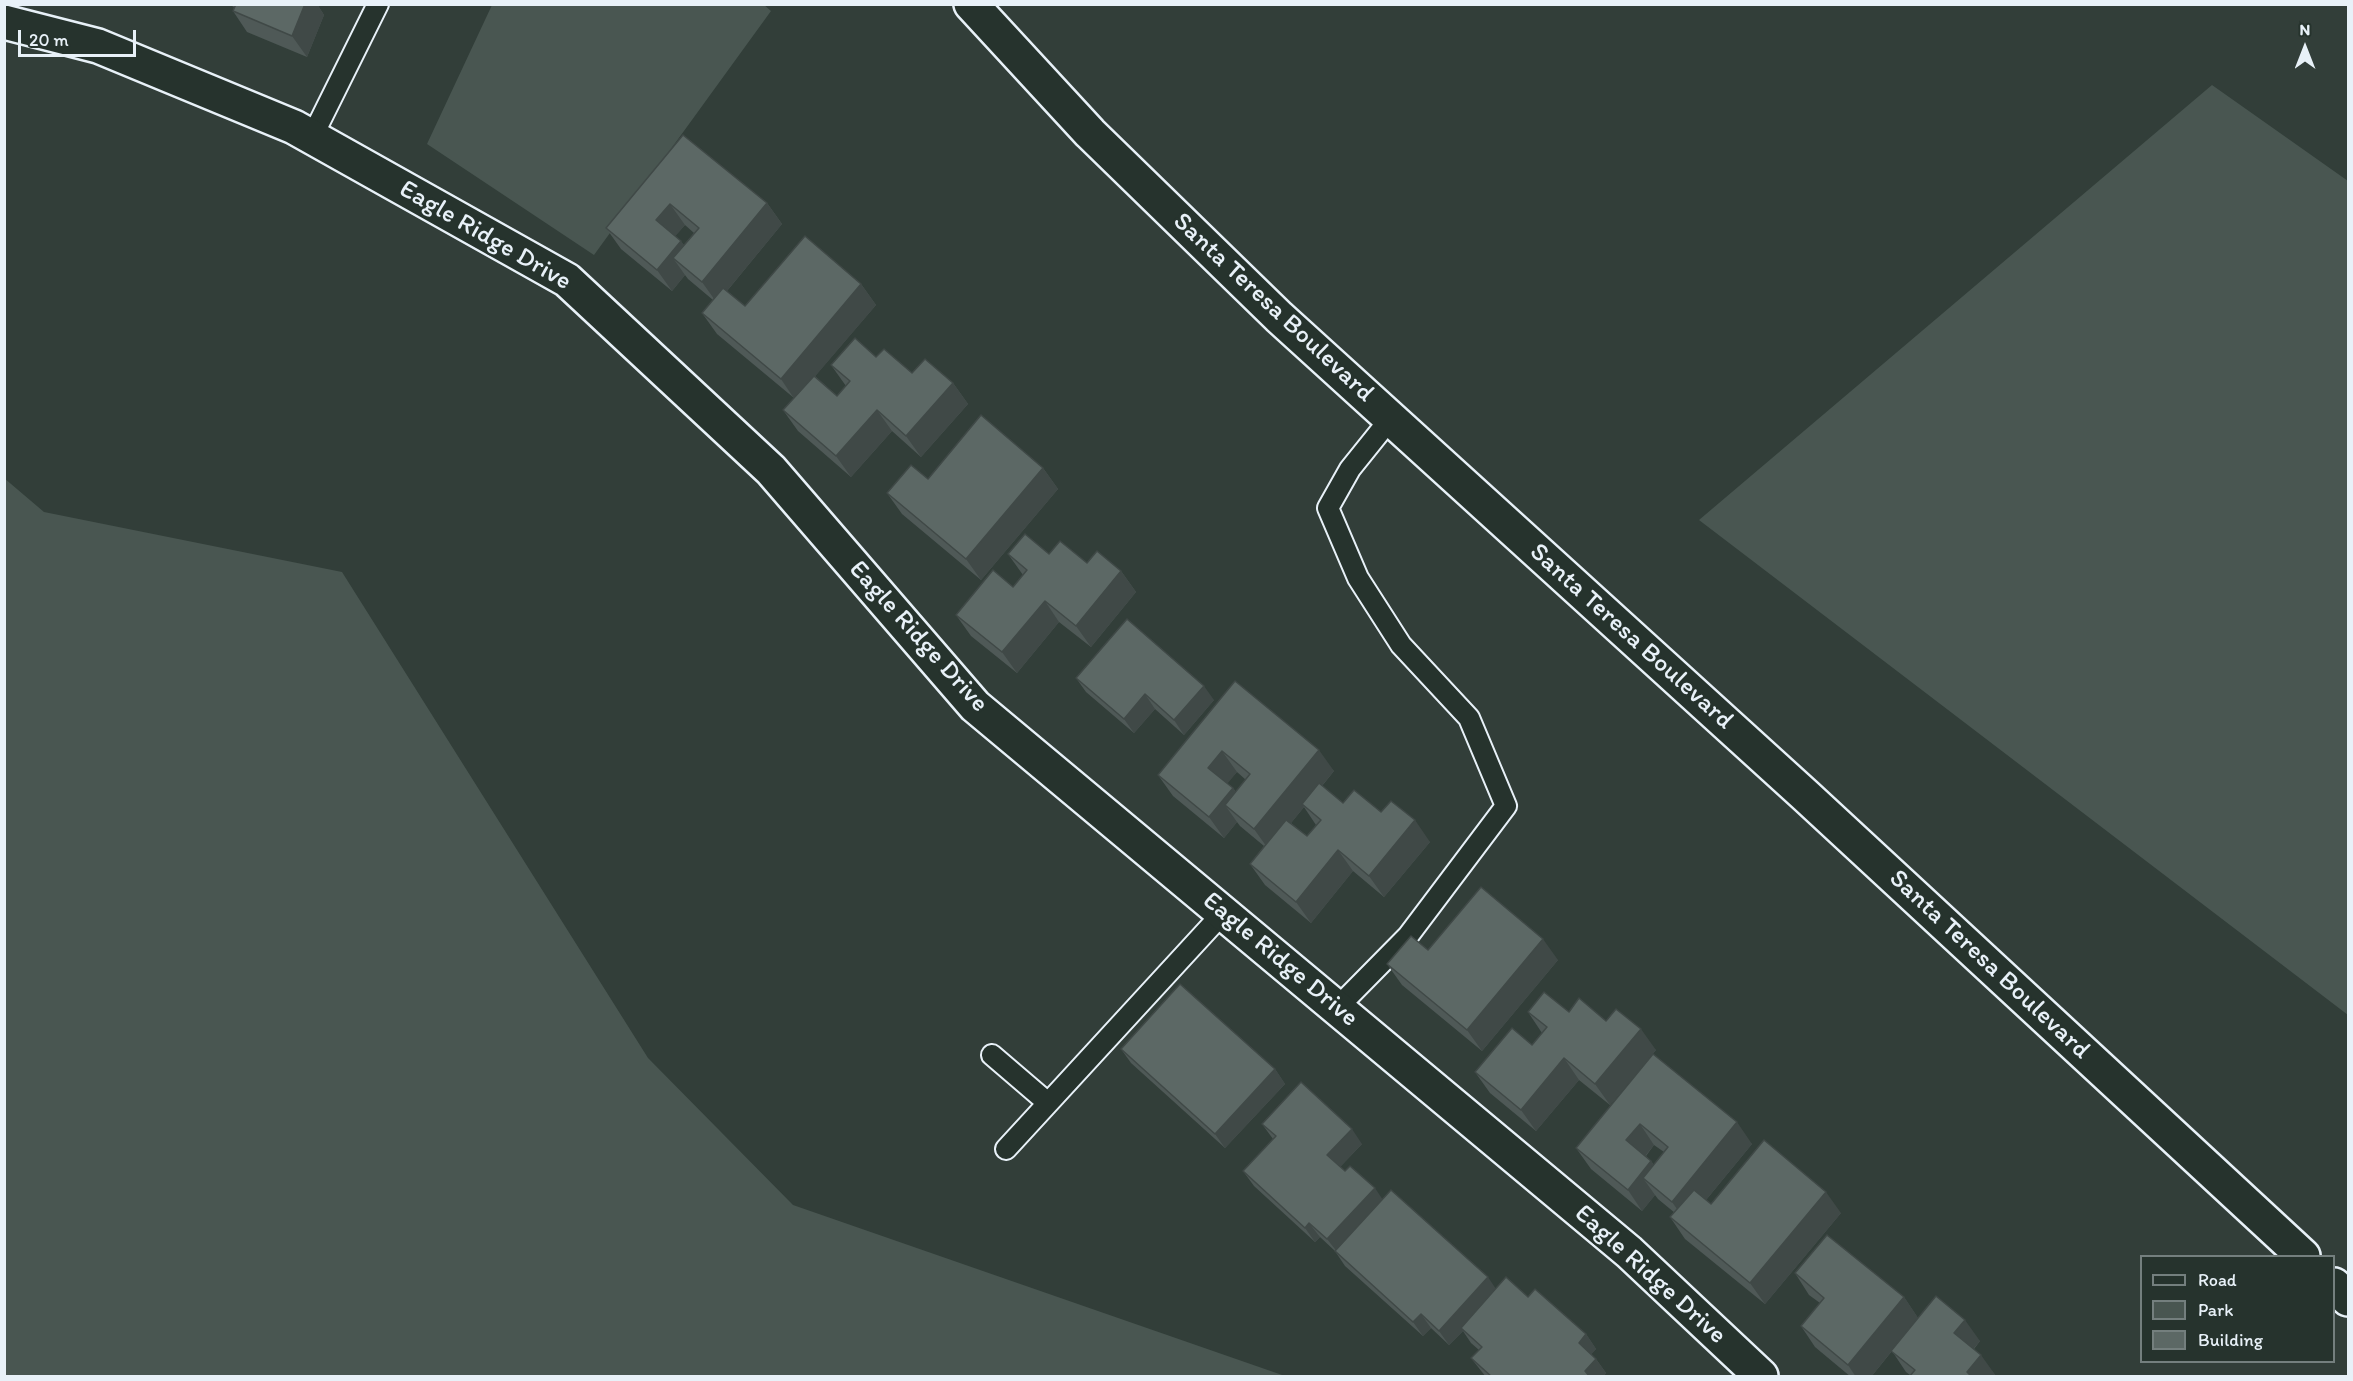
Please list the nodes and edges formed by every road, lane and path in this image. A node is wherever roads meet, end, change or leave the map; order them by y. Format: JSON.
{"nodes":[{"id":1,"x":378,"y":4,"type":"edge"},
{"id":2,"x":971,"y":4,"type":"edge"},
{"id":3,"x":4,"y":22,"type":"edge"},
{"id":4,"x":312,"y":136,"type":"junction"},
{"id":5,"x":1390,"y":418,"type":"junction"},
{"id":6,"x":1223,"y":913,"type":"junction"},
{"id":7,"x":1337,"y":1008,"type":"junction"},
{"id":8,"x":992,"y":1055,"type":"dead end"},
{"id":9,"x":1048,"y":1103,"type":"junction"},
{"id":10,"x":1006,"y":1149,"type":"dead end"},
{"id":11,"x":2301,"y":1255,"type":"edge"},
{"id":12,"x":2335,"y":1286,"type":"edge"},
{"id":13,"x":2349,"y":1299,"type":"edge"},
{"id":14,"x":1761,"y":1377,"type":"edge"}],
"edges":[{"from":1,"to":4,"type":"lane"},
{"from":2,"to":5,"type":"street","name":"Santa Teresa Boulevard"},
{"from":3,"to":4,"type":"street","name":"Eagle Ridge Drive"},
{"from":4,"to":6,"type":"street","name":"Eagle Ridge Drive"},
{"from":5,"to":7,"type":"lane"},
{"from":5,"to":11,"type":"street","name":"Santa Teresa Boulevard"},
{"from":6,"to":7,"type":"street","name":"Eagle Ridge Drive"},
{"from":6,"to":9,"type":"lane"},
{"from":7,"to":14,"type":"street","name":"Eagle Ridge Drive"},
{"from":8,"to":9,"type":"lane"},
{"from":9,"to":10,"type":"lane"},
{"from":12,"to":13,"type":"street"}]}
